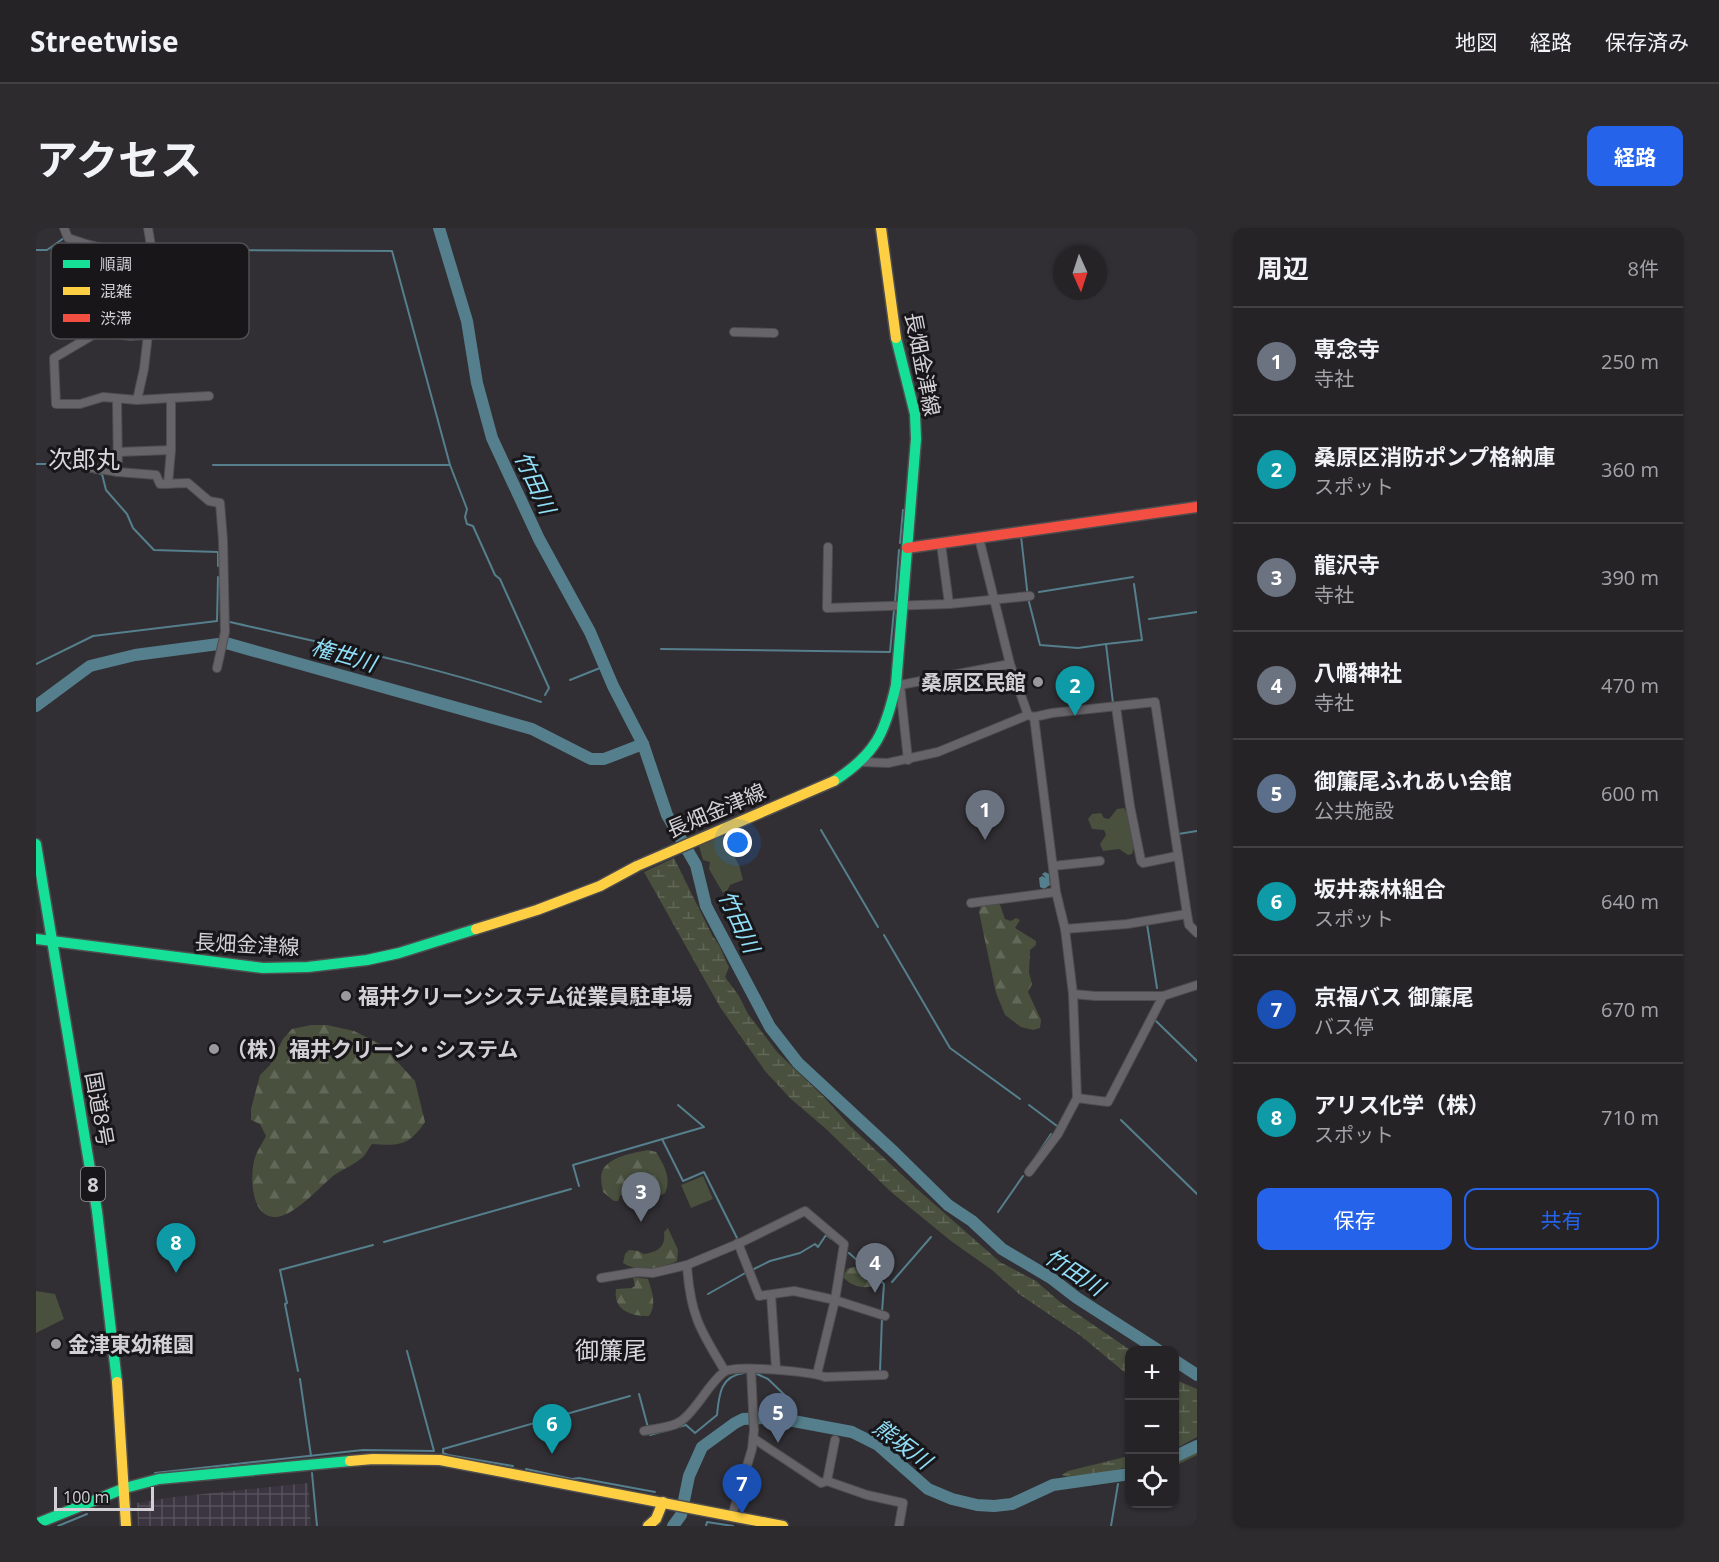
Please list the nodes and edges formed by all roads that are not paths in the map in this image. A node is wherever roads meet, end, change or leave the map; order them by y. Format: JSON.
{"nodes":[{"id":1,"x":64,"y":228,"type":"edge"},
{"id":2,"x":148,"y":228,"type":"edge"},
{"id":3,"x":881,"y":228,"type":"edge"},
{"id":4,"x":83,"y":243,"type":"edge"},
{"id":5,"x":150,"y":243,"type":"edge"},
{"id":6,"x":734,"y":332,"type":"dead end"},
{"id":7,"x":774,"y":333,"type":"dead end"},
{"id":8,"x":86,"y":339,"type":"edge"},
{"id":9,"x":147,"y":339,"type":"edge"},
{"id":10,"x":209,"y":396,"type":"dead end"},
{"id":11,"x":171,"y":398,"type":"junction"},
{"id":12,"x":117,"y":400,"type":"junction"},
{"id":13,"x":136,"y":400,"type":"junction"},
{"id":14,"x":171,"y":450,"type":"junction"},
{"id":15,"x":118,"y":452,"type":"junction"},
{"id":16,"x":56,"y":462,"type":"dead end"},
{"id":17,"x":118,"y":472,"type":"junction"},
{"id":18,"x":168,"y":484,"type":"junction"},
{"id":19,"x":1197,"y":507,"type":"edge"},
{"id":20,"x":979,"y":538,"type":"junction"},
{"id":21,"x":940,"y":544,"type":"junction"},
{"id":22,"x":828,"y":547,"type":"dead end"},
{"id":23,"x":907,"y":548,"type":"junction"},
{"id":24,"x":1030,"y":596,"type":"dead end"},
{"id":25,"x":994,"y":600,"type":"junction"},
{"id":26,"x":949,"y":604,"type":"junction"},
{"id":27,"x":902,"y":606,"type":"junction"},
{"id":28,"x":1010,"y":664,"type":"junction"},
{"id":29,"x":217,"y":668,"type":"dead end"},
{"id":30,"x":898,"y":685,"type":"junction"},
{"id":31,"x":1116,"y":707,"type":"junction"},
{"id":32,"x":1031,"y":716,"type":"junction"},
{"id":33,"x":908,"y":760,"type":"junction"},
{"id":34,"x":862,"y":762,"type":"junction"},
{"id":35,"x":36,"y":844,"type":"edge"},
{"id":36,"x":1177,"y":856,"type":"junction"},
{"id":37,"x":1100,"y":861,"type":"dead end"},
{"id":38,"x":1053,"y":866,"type":"junction"},
{"id":39,"x":1056,"y":892,"type":"junction"},
{"id":40,"x":971,"y":903,"type":"dead end"},
{"id":41,"x":1186,"y":914,"type":"junction"},
{"id":42,"x":1065,"y":929,"type":"junction"},
{"id":43,"x":1197,"y":933,"type":"edge"},
{"id":44,"x":36,"y":939,"type":"edge"},
{"id":45,"x":51,"y":942,"type":"junction"},
{"id":46,"x":1197,"y":985,"type":"edge"},
{"id":47,"x":1073,"y":994,"type":"junction"},
{"id":48,"x":1163,"y":996,"type":"junction"},
{"id":49,"x":1077,"y":1098,"type":"junction"},
{"id":50,"x":1029,"y":1172,"type":"dead end"},
{"id":51,"x":738,"y":1244,"type":"junction"},
{"id":52,"x":687,"y":1265,"type":"junction"},
{"id":53,"x":601,"y":1278,"type":"dead end"},
{"id":54,"x":771,"y":1295,"type":"junction"},
{"id":55,"x":835,"y":1300,"type":"junction"},
{"id":56,"x":885,"y":1316,"type":"dead end"},
{"id":57,"x":776,"y":1369,"type":"junction"},
{"id":58,"x":751,"y":1370,"type":"junction"},
{"id":59,"x":725,"y":1371,"type":"junction"},
{"id":60,"x":817,"y":1374,"type":"junction"},
{"id":61,"x":884,"y":1375,"type":"dead end"},
{"id":62,"x":644,"y":1431,"type":"dead end"},
{"id":63,"x":753,"y":1438,"type":"junction"},
{"id":64,"x":835,"y":1440,"type":"dead end"},
{"id":65,"x":827,"y":1480,"type":"junction"},
{"id":66,"x":125,"y":1488,"type":"junction"},
{"id":67,"x":663,"y":1502,"type":"junction"},
{"id":68,"x":732,"y":1516,"type":"junction"},
{"id":69,"x":36,"y":1524,"type":"edge"},
{"id":70,"x":126,"y":1526,"type":"edge"},
{"id":71,"x":648,"y":1526,"type":"edge"},
{"id":72,"x":783,"y":1526,"type":"edge"},
{"id":73,"x":899,"y":1526,"type":"edge"}],
"edges":[{"from":1,"to":4,"type":"street"},
{"from":2,"to":5,"type":"street"},
{"from":3,"to":23,"type":"main road","name":"長畑金津線"},
{"from":6,"to":7,"type":"street"},
{"from":8,"to":12,"type":"street"},
{"from":9,"to":13,"type":"street"},
{"from":10,"to":11,"type":"street"},
{"from":11,"to":13,"type":"street"},
{"from":11,"to":14,"type":"street"},
{"from":12,"to":13,"type":"street"},
{"from":12,"to":15,"type":"street"},
{"from":14,"to":15,"type":"street"},
{"from":14,"to":18,"type":"street"},
{"from":15,"to":17,"type":"street"},
{"from":16,"to":17,"type":"street"},
{"from":17,"to":18,"type":"street"},
{"from":18,"to":29,"type":"street"},
{"from":19,"to":20,"type":"main road"},
{"from":20,"to":21,"type":"main road"},
{"from":20,"to":25,"type":"street"},
{"from":21,"to":23,"type":"main road"},
{"from":21,"to":26,"type":"street"},
{"from":22,"to":27,"type":"street"},
{"from":23,"to":27,"type":"main road","name":"長畑金津線"},
{"from":24,"to":25,"type":"street"},
{"from":25,"to":26,"type":"street"},
{"from":25,"to":28,"type":"street"},
{"from":26,"to":27,"type":"street"},
{"from":27,"to":30,"type":"main road","name":"長畑金津線"},
{"from":28,"to":30,"type":"street"},
{"from":28,"to":32,"type":"street"},
{"from":30,"to":33,"type":"street"},
{"from":30,"to":34,"type":"main road","name":"長畑金津線"},
{"from":31,"to":32,"type":"street"},
{"from":31,"to":36,"type":"street"},
{"from":31,"to":36,"type":"street"},
{"from":32,"to":33,"type":"street"},
{"from":32,"to":38,"type":"street"},
{"from":33,"to":34,"type":"street"},
{"from":34,"to":45,"type":"main road","name":"長畑金津線"},
{"from":35,"to":45,"type":"main road","name":"国道8号","number":"8"},
{"from":36,"to":41,"type":"street"},
{"from":37,"to":38,"type":"street"},
{"from":38,"to":39,"type":"street"},
{"from":39,"to":40,"type":"street"},
{"from":39,"to":42,"type":"street"},
{"from":41,"to":42,"type":"street"},
{"from":41,"to":43,"type":"street"},
{"from":42,"to":47,"type":"street"},
{"from":44,"to":45,"type":"main road","name":"長畑金津線"},
{"from":45,"to":66,"type":"main road","name":"国道8号","number":"8"},
{"from":46,"to":48,"type":"street"},
{"from":47,"to":48,"type":"street"},
{"from":47,"to":49,"type":"street"},
{"from":48,"to":49,"type":"street"},
{"from":49,"to":50,"type":"street"},
{"from":51,"to":52,"type":"street"},
{"from":51,"to":54,"type":"street"},
{"from":51,"to":55,"type":"street"},
{"from":52,"to":53,"type":"street"},
{"from":52,"to":59,"type":"street"},
{"from":54,"to":55,"type":"street"},
{"from":54,"to":57,"type":"street"},
{"from":55,"to":56,"type":"street"},
{"from":55,"to":60,"type":"street"},
{"from":57,"to":58,"type":"street"},
{"from":57,"to":60,"type":"street"},
{"from":58,"to":59,"type":"street"},
{"from":58,"to":63,"type":"street"},
{"from":59,"to":62,"type":"street"},
{"from":60,"to":61,"type":"street"},
{"from":63,"to":65,"type":"street"},
{"from":63,"to":68,"type":"street"},
{"from":64,"to":65,"type":"street"},
{"from":65,"to":73,"type":"street"},
{"from":66,"to":67,"type":"main road"},
{"from":66,"to":69,"type":"main road"},
{"from":66,"to":70,"type":"main road","name":"国道8号","number":"8"},
{"from":67,"to":68,"type":"main road"},
{"from":67,"to":71,"type":"main road"},
{"from":68,"to":72,"type":"main road"}]}
